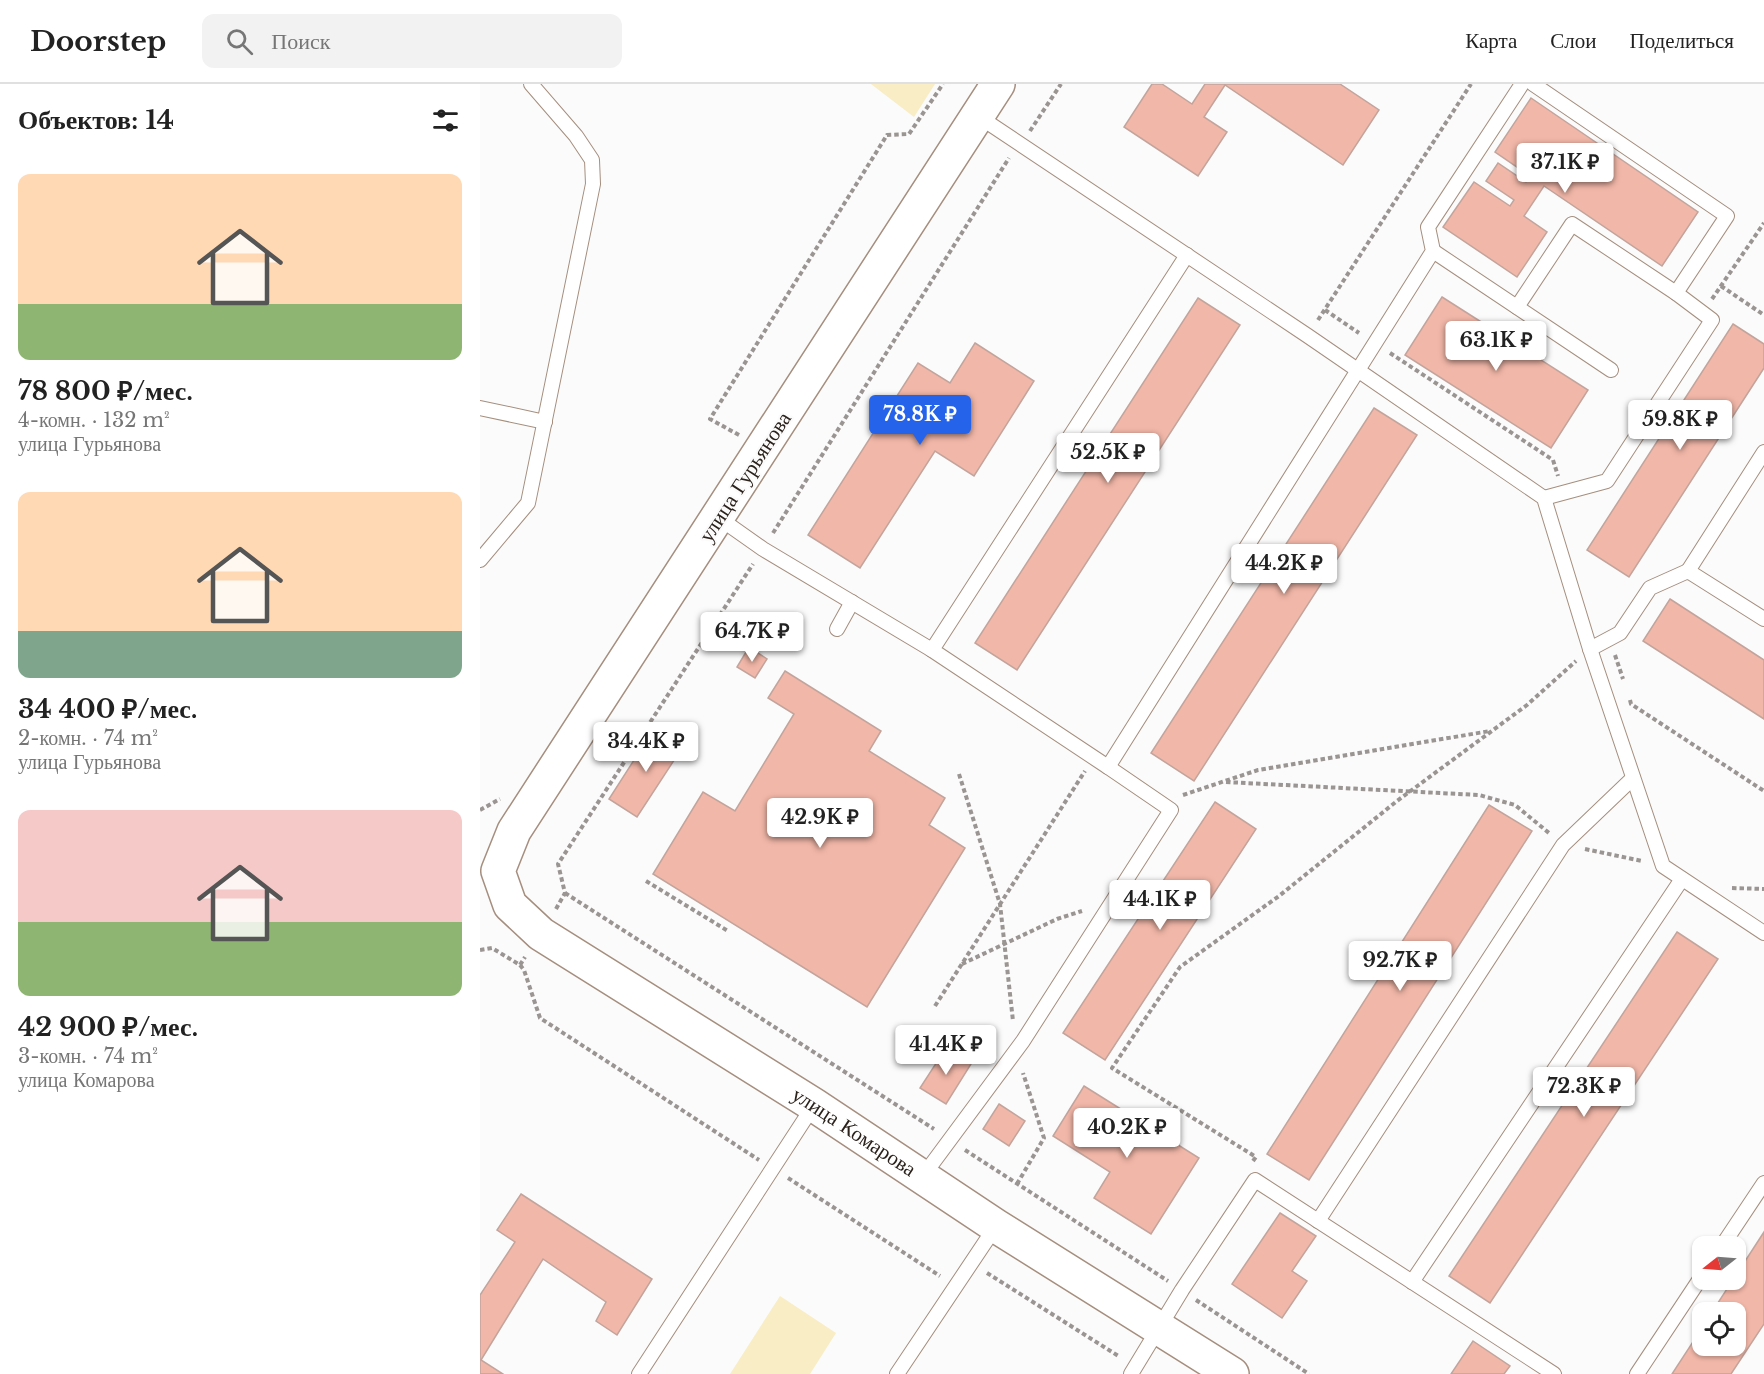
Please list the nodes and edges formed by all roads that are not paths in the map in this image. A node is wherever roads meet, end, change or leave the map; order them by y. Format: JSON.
{"nodes":[{"id":1,"x":531,"y":84,"type":"edge"},
{"id":2,"x":998,"y":84,"type":"edge"},
{"id":3,"x":1522,"y":84,"type":"edge"},
{"id":4,"x":1533,"y":84,"type":"edge"},
{"id":5,"x":978,"y":116,"type":"junction"},
{"id":6,"x":1433,"y":251,"type":"junction"},
{"id":7,"x":1187,"y":255,"type":"junction"},
{"id":8,"x":1676,"y":293,"type":"junction"},
{"id":9,"x":1517,"y":307,"type":"junction"},
{"id":10,"x":1356,"y":370,"type":"junction"},
{"id":11,"x":1611,"y":370,"type":"dead end"},
{"id":12,"x":480,"y":408,"type":"edge"},
{"id":13,"x":545,"y":422,"type":"junction"},
{"id":14,"x":1764,"y":452,"type":"edge"},
{"id":15,"x":1544,"y":498,"type":"junction"},
{"id":16,"x":718,"y":518,"type":"junction"},
{"id":17,"x":480,"y":560,"type":"edge"},
{"id":18,"x":1688,"y":571,"type":"junction"},
{"id":19,"x":852,"y":602,"type":"junction"},
{"id":20,"x":1764,"y":619,"type":"edge"},
{"id":21,"x":837,"y":629,"type":"dead end"},
{"id":22,"x":1590,"y":649,"type":"junction"},
{"id":23,"x":932,"y":650,"type":"junction"},
{"id":24,"x":1108,"y":767,"type":"junction"},
{"id":25,"x":1633,"y":778,"type":"junction"},
{"id":26,"x":498,"y":871,"type":"joint"},
{"id":27,"x":1682,"y":879,"type":"junction"},
{"id":28,"x":1764,"y":933,"type":"edge"},
{"id":29,"x":814,"y":1105,"type":"junction"},
{"id":30,"x":923,"y":1176,"type":"junction"},
{"id":31,"x":1764,"y":1183,"type":"edge"},
{"id":32,"x":1318,"y":1221,"type":"junction"},
{"id":33,"x":996,"y":1226,"type":"junction"},
{"id":34,"x":1729,"y":1236,"type":"edge"},
{"id":35,"x":1412,"y":1282,"type":"junction"},
{"id":36,"x":1693,"y":1290,"type":"edge"},
{"id":37,"x":1160,"y":1328,"type":"junction"},
{"id":38,"x":1133,"y":1371,"type":"edge"},
{"id":39,"x":639,"y":1374,"type":"edge"},
{"id":40,"x":897,"y":1374,"type":"edge"},
{"id":41,"x":1232,"y":1374,"type":"edge"},
{"id":42,"x":1554,"y":1374,"type":"edge"},
{"id":43,"x":1637,"y":1374,"type":"edge"}],
"edges":[{"from":1,"to":13,"type":"lane"},
{"from":2,"to":5,"type":"street","name":"улица Гурьянова"},
{"from":3,"to":6,"type":"lane"},
{"from":4,"to":8,"type":"lane"},
{"from":5,"to":7,"type":"lane"},
{"from":5,"to":16,"type":"street","name":"улица Гурьянова"},
{"from":6,"to":9,"type":"lane"},
{"from":6,"to":10,"type":"lane"},
{"from":7,"to":10,"type":"lane"},
{"from":7,"to":23,"type":"lane"},
{"from":8,"to":9,"type":"lane"},
{"from":8,"to":15,"type":"lane"},
{"from":9,"to":11,"type":"lane"},
{"from":10,"to":15,"type":"lane"},
{"from":10,"to":24,"type":"lane"},
{"from":12,"to":13,"type":"lane"},
{"from":13,"to":17,"type":"lane"},
{"from":14,"to":18,"type":"lane"},
{"from":15,"to":22,"type":"lane"},
{"from":16,"to":19,"type":"lane"},
{"from":16,"to":26,"type":"street","name":"улица Гурьянова"},
{"from":18,"to":20,"type":"lane"},
{"from":18,"to":22,"type":"lane"},
{"from":19,"to":21,"type":"lane"},
{"from":19,"to":23,"type":"lane"},
{"from":22,"to":25,"type":"lane"},
{"from":23,"to":24,"type":"lane"},
{"from":24,"to":30,"type":"lane"},
{"from":25,"to":27,"type":"lane"},
{"from":25,"to":32,"type":"lane"},
{"from":26,"to":29,"type":"street","name":"улица Комарова"},
{"from":27,"to":28,"type":"lane"},
{"from":27,"to":35,"type":"lane"},
{"from":29,"to":30,"type":"street","name":"улица Комарова"},
{"from":29,"to":39,"type":"lane"},
{"from":30,"to":33,"type":"street","name":"улица Комарова"},
{"from":31,"to":34,"type":"lane"},
{"from":32,"to":35,"type":"lane"},
{"from":32,"to":37,"type":"lane"},
{"from":33,"to":37,"type":"street","name":"улица Комарова"},
{"from":33,"to":40,"type":"lane"},
{"from":35,"to":42,"type":"lane"},
{"from":36,"to":43,"type":"lane"},
{"from":37,"to":38,"type":"lane"},
{"from":37,"to":41,"type":"street","name":"улица Комарова"}]}
